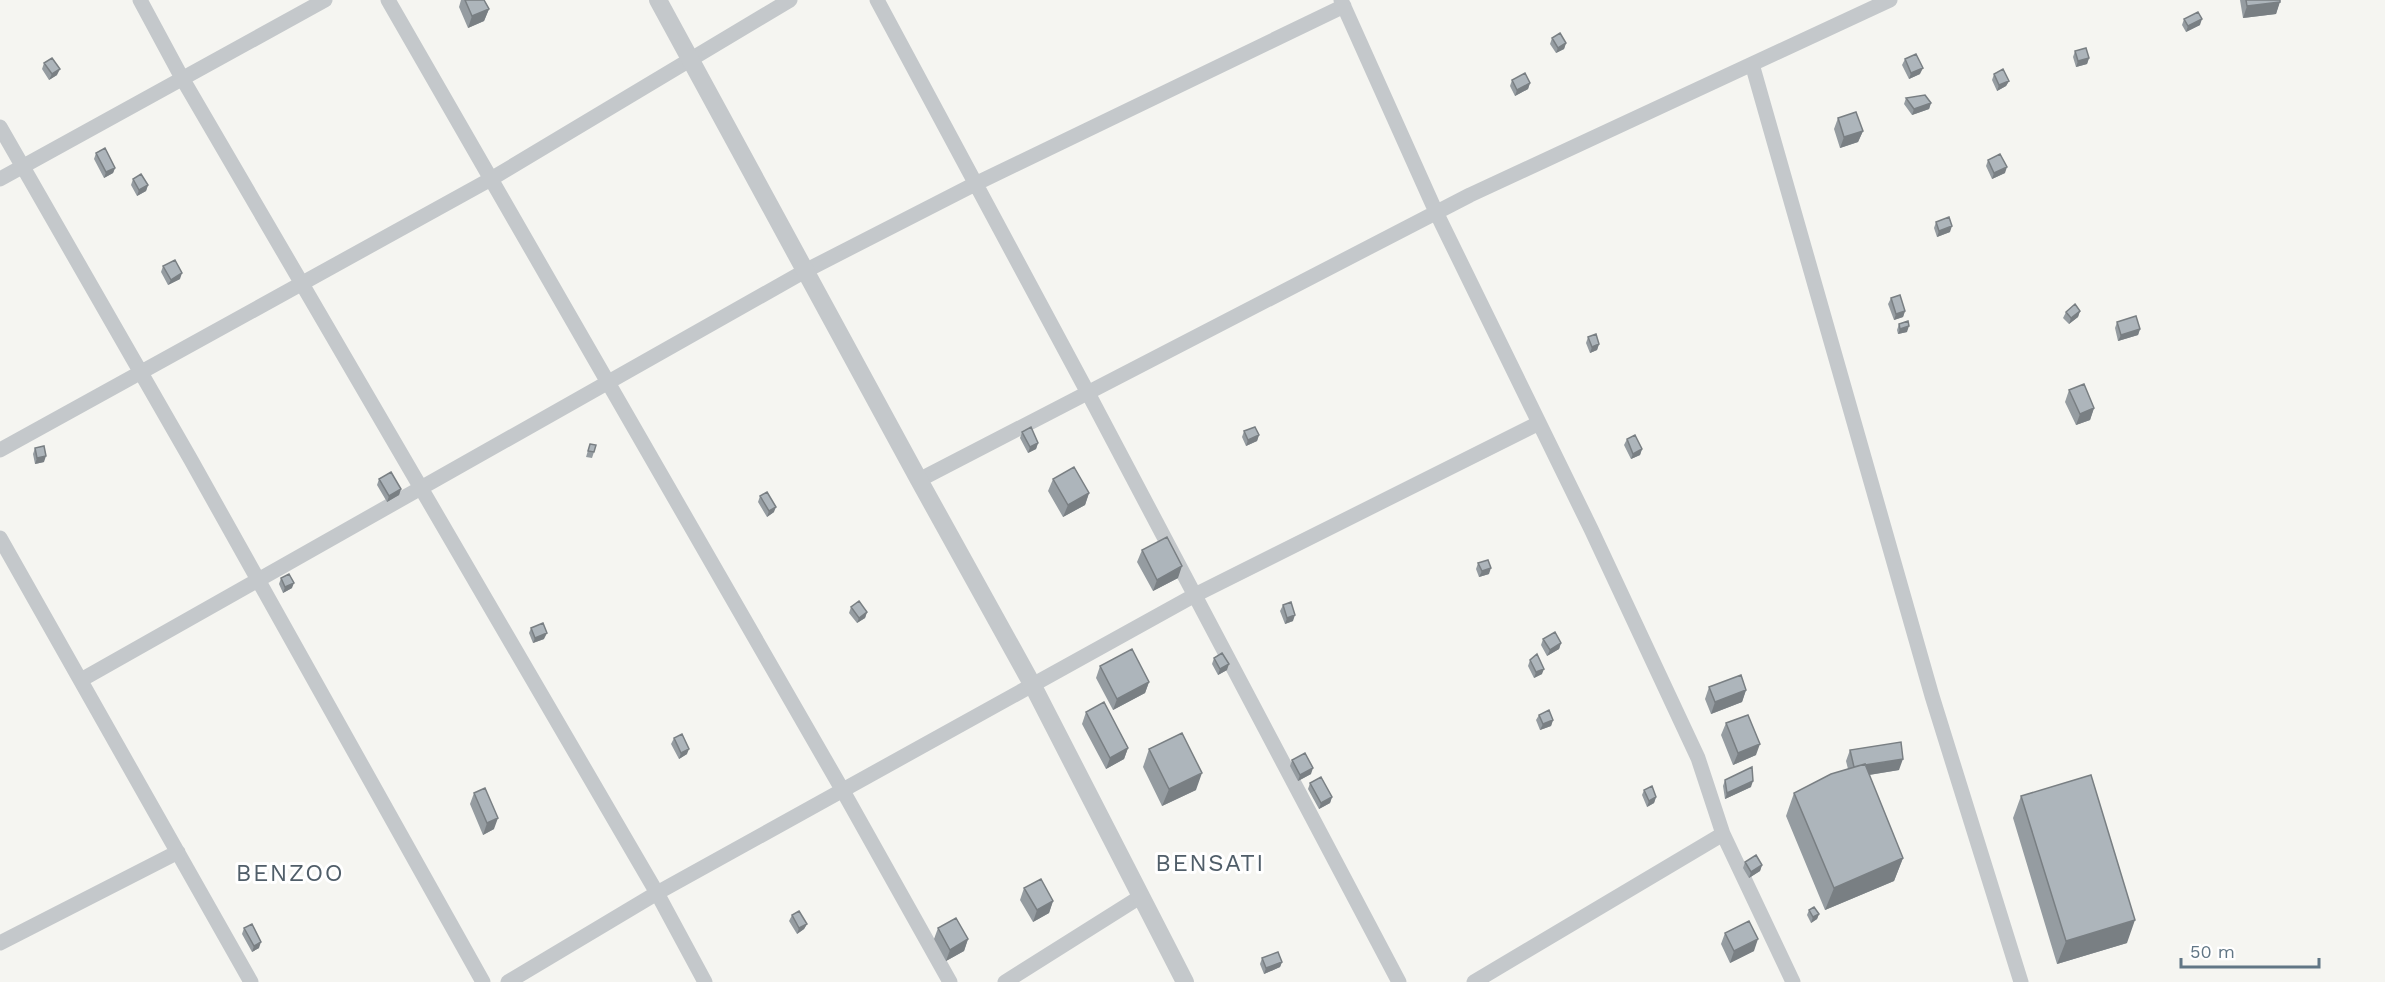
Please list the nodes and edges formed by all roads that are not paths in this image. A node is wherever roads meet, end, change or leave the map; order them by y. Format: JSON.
{"nodes":[{"id":1,"x":140,"y":0,"type":"edge"},
{"id":2,"x":325,"y":0,"type":"edge"},
{"id":3,"x":388,"y":0,"type":"edge"},
{"id":4,"x":658,"y":0,"type":"edge"},
{"id":5,"x":790,"y":0,"type":"edge"},
{"id":6,"x":877,"y":0,"type":"edge"},
{"id":7,"x":1890,"y":0,"type":"edge"},
{"id":8,"x":1342,"y":3,"type":"edge"},
{"id":9,"x":691,"y":61,"type":"junction"},
{"id":10,"x":1752,"y":64,"type":"junction"},
{"id":11,"x":183,"y":78,"type":"junction"},
{"id":12,"x":0,"y":127,"type":"edge"},
{"id":13,"x":23,"y":166,"type":"junction"},
{"id":14,"x":0,"y":179,"type":"edge"},
{"id":15,"x":491,"y":179,"type":"junction"},
{"id":16,"x":975,"y":184,"type":"junction"},
{"id":17,"x":1436,"y":212,"type":"junction"},
{"id":18,"x":805,"y":271,"type":"junction"},
{"id":19,"x":302,"y":282,"type":"junction"},
{"id":20,"x":141,"y":372,"type":"junction"},
{"id":21,"x":609,"y":384,"type":"junction"},
{"id":22,"x":1088,"y":393,"type":"junction"},
{"id":23,"x":1539,"y":423,"type":"junction"},
{"id":24,"x":0,"y":450,"type":"edge"},
{"id":25,"x":918,"y":480,"type":"junction"},
{"id":26,"x":421,"y":488,"type":"junction"},
{"id":27,"x":0,"y":538,"type":"edge"},
{"id":28,"x":6,"y":561,"type":"edge"},
{"id":29,"x":257,"y":579,"type":"junction"},
{"id":30,"x":1195,"y":595,"type":"junction"},
{"id":31,"x":81,"y":681,"type":"junction"},
{"id":32,"x":1032,"y":684,"type":"junction"},
{"id":33,"x":843,"y":791,"type":"junction"},
{"id":34,"x":1723,"y":834,"type":"junction"},
{"id":35,"x":178,"y":852,"type":"junction"},
{"id":36,"x":657,"y":893,"type":"junction"},
{"id":37,"x":1140,"y":897,"type":"junction"},
{"id":38,"x":0,"y":943,"type":"edge"},
{"id":39,"x":251,"y":982,"type":"edge"},
{"id":40,"x":483,"y":982,"type":"edge"},
{"id":41,"x":508,"y":982,"type":"edge"},
{"id":42,"x":705,"y":982,"type":"edge"},
{"id":43,"x":950,"y":982,"type":"edge"},
{"id":44,"x":1005,"y":982,"type":"edge"},
{"id":45,"x":1185,"y":982,"type":"edge"},
{"id":46,"x":1399,"y":982,"type":"edge"},
{"id":47,"x":1474,"y":982,"type":"edge"},
{"id":48,"x":1793,"y":982,"type":"edge"},
{"id":49,"x":2021,"y":982,"type":"edge"}],
"edges":[{"from":1,"to":11,"type":"street"},
{"from":2,"to":11,"type":"street"},
{"from":3,"to":15,"type":"street"},
{"from":4,"to":9,"type":"street"},
{"from":5,"to":9,"type":"street"},
{"from":6,"to":16,"type":"street"},
{"from":7,"to":10,"type":"street"},
{"from":8,"to":16,"type":"street"},
{"from":8,"to":17,"type":"street"},
{"from":9,"to":15,"type":"street"},
{"from":9,"to":18,"type":"street"},
{"from":10,"to":17,"type":"street"},
{"from":10,"to":49,"type":"street"},
{"from":11,"to":13,"type":"street"},
{"from":11,"to":19,"type":"street"},
{"from":12,"to":13,"type":"street"},
{"from":13,"to":14,"type":"street"},
{"from":13,"to":20,"type":"street"},
{"from":15,"to":19,"type":"street"},
{"from":15,"to":21,"type":"street"},
{"from":16,"to":18,"type":"street"},
{"from":16,"to":22,"type":"street"},
{"from":17,"to":22,"type":"street"},
{"from":17,"to":23,"type":"street"},
{"from":18,"to":21,"type":"street"},
{"from":18,"to":25,"type":"street"},
{"from":19,"to":20,"type":"street"},
{"from":19,"to":26,"type":"street"},
{"from":20,"to":24,"type":"street"},
{"from":20,"to":29,"type":"street"},
{"from":21,"to":26,"type":"street"},
{"from":21,"to":33,"type":"street"},
{"from":22,"to":25,"type":"street"},
{"from":22,"to":30,"type":"street"},
{"from":23,"to":30,"type":"street"},
{"from":23,"to":34,"type":"street"},
{"from":25,"to":32,"type":"street"},
{"from":26,"to":29,"type":"street"},
{"from":26,"to":36,"type":"street"},
{"from":27,"to":28,"type":"street"},
{"from":28,"to":31,"type":"street"},
{"from":29,"to":31,"type":"street"},
{"from":29,"to":40,"type":"street"},
{"from":30,"to":32,"type":"street"},
{"from":30,"to":46,"type":"street"},
{"from":31,"to":35,"type":"street"},
{"from":32,"to":33,"type":"street"},
{"from":32,"to":37,"type":"street"},
{"from":33,"to":36,"type":"street"},
{"from":33,"to":43,"type":"street"},
{"from":34,"to":47,"type":"street"},
{"from":34,"to":48,"type":"street"},
{"from":35,"to":38,"type":"street"},
{"from":35,"to":39,"type":"street"},
{"from":36,"to":41,"type":"street"},
{"from":36,"to":42,"type":"street"},
{"from":37,"to":44,"type":"street"},
{"from":37,"to":45,"type":"street"}]}
